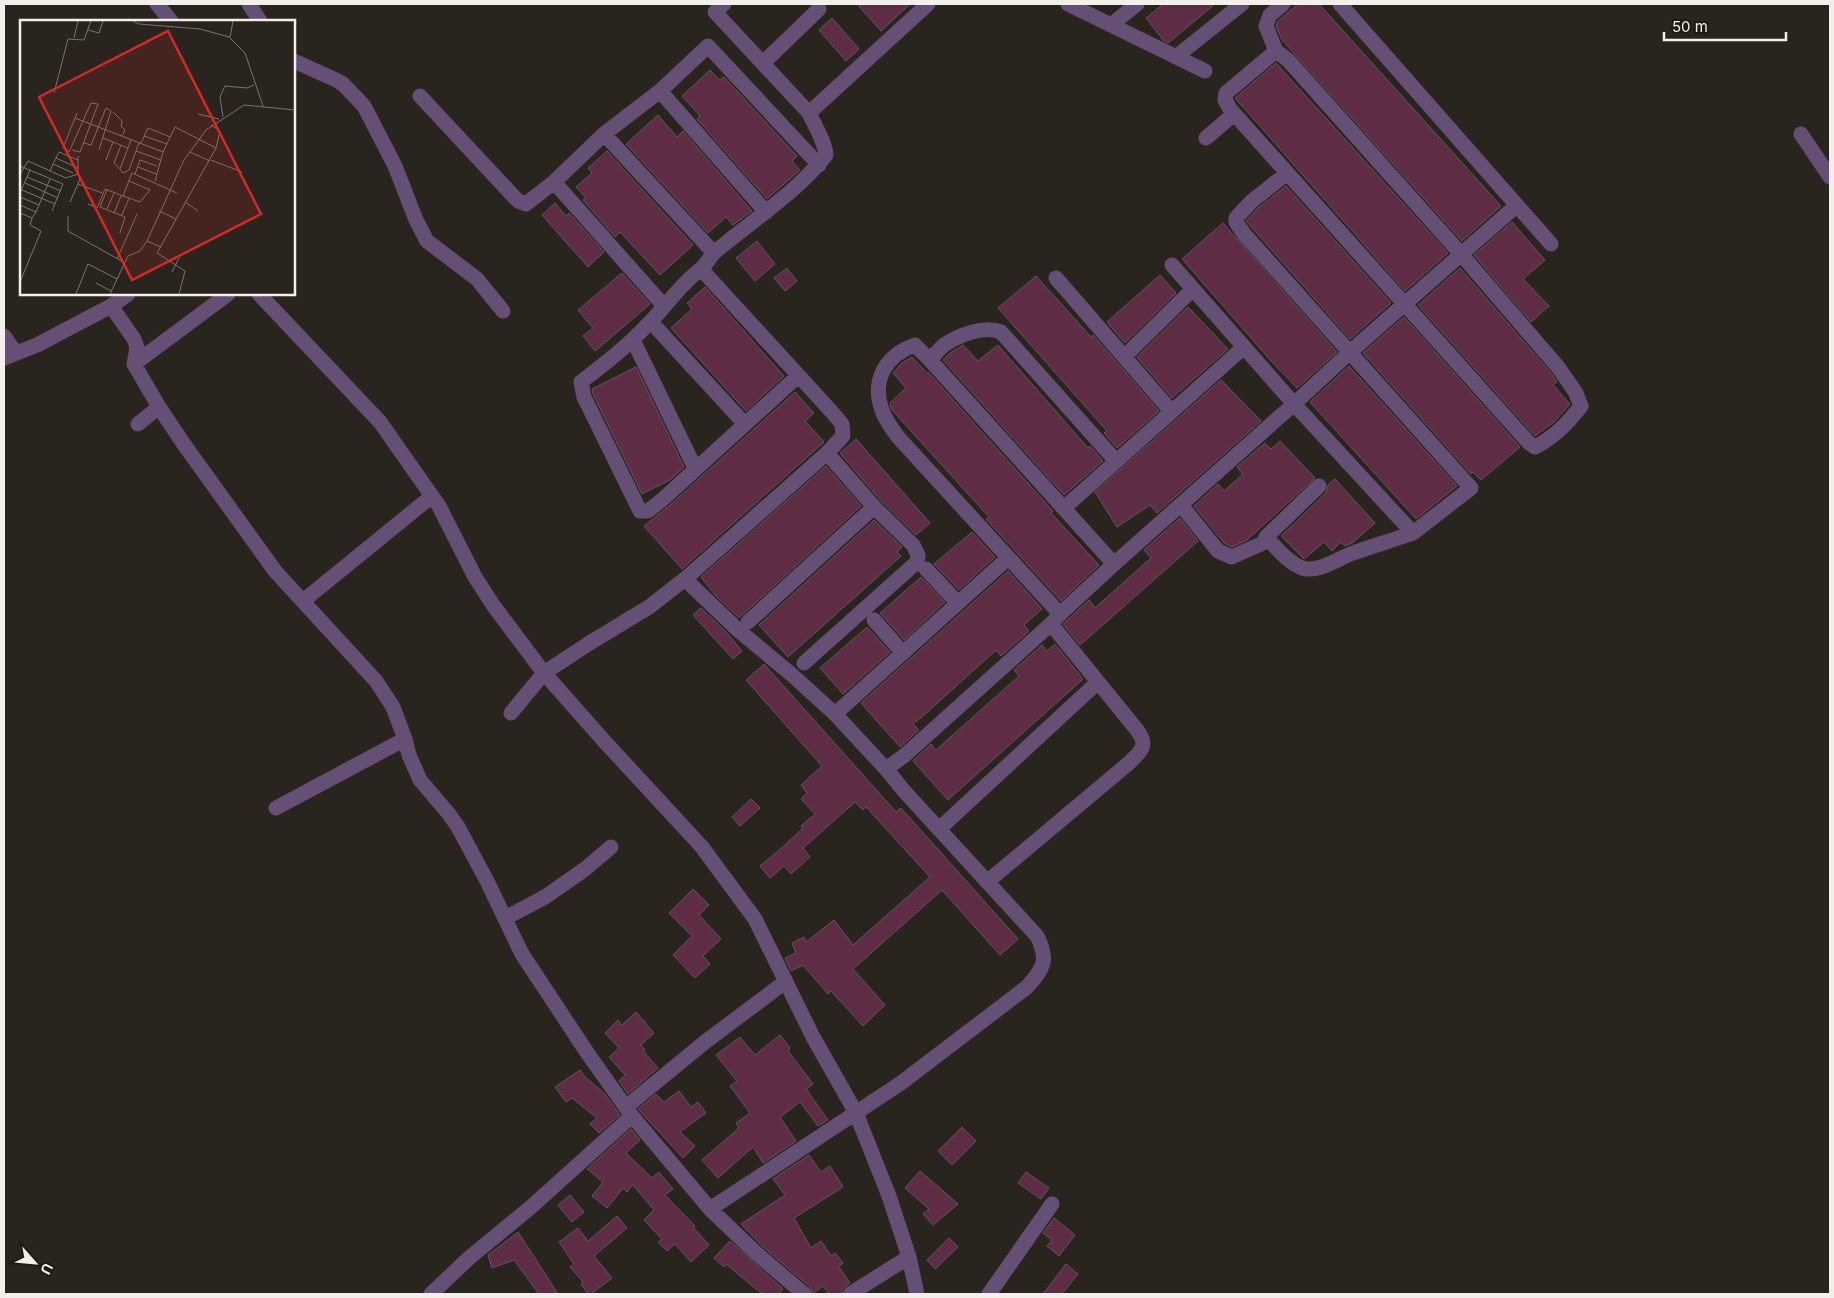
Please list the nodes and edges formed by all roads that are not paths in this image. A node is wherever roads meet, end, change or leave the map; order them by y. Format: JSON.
{"nodes":[{"id":1,"x":249,"y":4,"type":"edge"},
{"id":2,"x":724,"y":4,"type":"edge"},
{"id":3,"x":928,"y":4,"type":"edge"},
{"id":4,"x":1068,"y":4,"type":"edge"},
{"id":5,"x":1137,"y":4,"type":"edge"},
{"id":6,"x":1242,"y":4,"type":"edge"},
{"id":7,"x":1283,"y":4,"type":"edge"},
{"id":8,"x":1340,"y":4,"type":"edge"},
{"id":9,"x":819,"y":9,"type":"dead end"},
{"id":10,"x":259,"y":20,"type":"edge"},
{"id":11,"x":1111,"y":24,"type":"junction"},
{"id":12,"x":1276,"y":50,"type":"junction"},
{"id":13,"x":1177,"y":56,"type":"junction"},
{"id":14,"x":295,"y":61,"type":"edge"},
{"id":15,"x":763,"y":63,"type":"junction"},
{"id":16,"x":1205,"y":70,"type":"dead end"},
{"id":17,"x":660,"y":91,"type":"junction"},
{"id":18,"x":420,"y":96,"type":"dead end"},
{"id":19,"x":809,"y":113,"type":"junction"},
{"id":20,"x":1234,"y":114,"type":"junction"},
{"id":21,"x":604,"y":134,"type":"junction"},
{"id":22,"x":1801,"y":134,"type":"dead end"},
{"id":23,"x":1206,"y":138,"type":"dead end"},
{"id":24,"x":818,"y":165,"type":"junction"},
{"id":25,"x":1286,"y":174,"type":"junction"},
{"id":26,"x":1830,"y":177,"type":"edge"},
{"id":27,"x":554,"y":182,"type":"junction"},
{"id":28,"x":1516,"y":206,"type":"junction"},
{"id":29,"x":766,"y":212,"type":"junction"},
{"id":30,"x":1551,"y":244,"type":"dead end"},
{"id":31,"x":714,"y":253,"type":"junction"},
{"id":32,"x":1461,"y":254,"type":"junction"},
{"id":33,"x":1172,"y":265,"type":"dead end"},
{"id":34,"x":701,"y":269,"type":"junction"},
{"id":35,"x":1056,"y":278,"type":"dead end"},
{"id":36,"x":1193,"y":290,"type":"junction"},
{"id":37,"x":127,"y":295,"type":"edge"},
{"id":38,"x":227,"y":295,"type":"edge"},
{"id":39,"x":260,"y":295,"type":"edge"},
{"id":40,"x":1405,"y":304,"type":"junction"},
{"id":41,"x":111,"y":306,"type":"junction"},
{"id":42,"x":664,"y":306,"type":"junction"},
{"id":43,"x":503,"y":311,"type":"dead end"},
{"id":44,"x":651,"y":322,"type":"junction"},
{"id":45,"x":4,"y":336,"type":"edge"},
{"id":46,"x":633,"y":340,"type":"junction"},
{"id":47,"x":1244,"y":347,"type":"junction"},
{"id":48,"x":1350,"y":352,"type":"junction"},
{"id":49,"x":10,"y":356,"type":"edge"},
{"id":50,"x":1124,"y":357,"type":"junction"},
{"id":51,"x":930,"y":360,"type":"junction"},
{"id":52,"x":134,"y":364,"type":"junction"},
{"id":53,"x":798,"y":376,"type":"junction"},
{"id":54,"x":1294,"y":404,"type":"junction"},
{"id":55,"x":158,"y":407,"type":"junction"},
{"id":56,"x":1171,"y":411,"type":"junction"},
{"id":57,"x":744,"y":423,"type":"junction"},
{"id":58,"x":138,"y":424,"type":"dead end"},
{"id":59,"x":827,"y":453,"type":"junction"},
{"id":60,"x":1116,"y":461,"type":"junction"},
{"id":61,"x":695,"y":468,"type":"junction"},
{"id":62,"x":1319,"y":486,"type":"dead end"},
{"id":63,"x":432,"y":496,"type":"junction"},
{"id":64,"x":1181,"y":505,"type":"junction"},
{"id":65,"x":874,"y":507,"type":"junction"},
{"id":66,"x":1064,"y":508,"type":"junction"},
{"id":67,"x":1413,"y":533,"type":"junction"},
{"id":68,"x":1266,"y":538,"type":"junction"},
{"id":69,"x":1008,"y":558,"type":"junction"},
{"id":70,"x":1114,"y":564,"type":"junction"},
{"id":71,"x":926,"y":569,"type":"dead end"},
{"id":72,"x":691,"y":585,"type":"dead end"},
{"id":73,"x":302,"y":601,"type":"junction"},
{"id":74,"x":958,"y":603,"type":"junction"},
{"id":75,"x":1056,"y":619,"type":"junction"},
{"id":76,"x":874,"y":620,"type":"dead end"},
{"id":77,"x":748,"y":622,"type":"dead end"},
{"id":78,"x":903,"y":652,"type":"junction"},
{"id":79,"x":804,"y":663,"type":"dead end"},
{"id":80,"x":544,"y":674,"type":"junction"},
{"id":81,"x":1098,"y":682,"type":"junction"},
{"id":82,"x":511,"y":713,"type":"dead end"},
{"id":83,"x":835,"y":714,"type":"junction"},
{"id":84,"x":406,"y":739,"type":"junction"},
{"id":85,"x":886,"y":769,"type":"junction"},
{"id":86,"x":276,"y":808,"type":"dead end"},
{"id":87,"x":939,"y":829,"type":"junction"},
{"id":88,"x":611,"y":847,"type":"dead end"},
{"id":89,"x":987,"y":882,"type":"junction"},
{"id":90,"x":505,"y":918,"type":"junction"},
{"id":91,"x":785,"y":982,"type":"junction"},
{"id":92,"x":629,"y":1111,"type":"junction"},
{"id":93,"x":856,"y":1113,"type":"junction"},
{"id":94,"x":1052,"y":1204,"type":"dead end"},
{"id":95,"x":710,"y":1209,"type":"junction"},
{"id":96,"x":909,"y":1257,"type":"junction"},
{"id":97,"x":431,"y":1294,"type":"edge"},
{"id":98,"x":804,"y":1294,"type":"edge"},
{"id":99,"x":850,"y":1294,"type":"edge"},
{"id":100,"x":917,"y":1294,"type":"edge"},
{"id":101,"x":989,"y":1294,"type":"edge"}],
"edges":[{"from":1,"to":10,"type":"street"},
{"from":2,"to":15,"type":"street"},
{"from":3,"to":19,"type":"street"},
{"from":4,"to":11,"type":"street"},
{"from":5,"to":11,"type":"street"},
{"from":6,"to":13,"type":"street"},
{"from":7,"to":12,"type":"street"},
{"from":8,"to":28,"type":"street"},
{"from":9,"to":15,"type":"street"},
{"from":11,"to":13,"type":"street"},
{"from":12,"to":20,"type":"street"},
{"from":12,"to":32,"type":"street"},
{"from":13,"to":16,"type":"street"},
{"from":14,"to":43,"type":"street"},
{"from":15,"to":19,"type":"street"},
{"from":17,"to":21,"type":"street"},
{"from":17,"to":24,"type":"street"},
{"from":17,"to":29,"type":"street"},
{"from":18,"to":27,"type":"street"},
{"from":19,"to":24,"type":"street"},
{"from":20,"to":23,"type":"street"},
{"from":20,"to":25,"type":"street"},
{"from":21,"to":27,"type":"street"},
{"from":21,"to":31,"type":"street"},
{"from":22,"to":26,"type":"street"},
{"from":24,"to":29,"type":"street"},
{"from":25,"to":40,"type":"street"},
{"from":25,"to":48,"type":"street"},
{"from":27,"to":42,"type":"street"},
{"from":28,"to":30,"type":"street"},
{"from":28,"to":32,"type":"street"},
{"from":29,"to":31,"type":"street"},
{"from":31,"to":34,"type":"street"},
{"from":32,"to":40,"type":"street"},
{"from":32,"to":40,"type":"street"},
{"from":33,"to":36,"type":"street"},
{"from":34,"to":42,"type":"street"},
{"from":34,"to":53,"type":"street"},
{"from":35,"to":50,"type":"street"},
{"from":36,"to":47,"type":"street"},
{"from":36,"to":50,"type":"street"},
{"from":37,"to":41,"type":"street"},
{"from":38,"to":52,"type":"street"},
{"from":39,"to":63,"type":"street"},
{"from":40,"to":48,"type":"street"},
{"from":41,"to":49,"type":"street"},
{"from":41,"to":52,"type":"street"},
{"from":42,"to":44,"type":"street"},
{"from":44,"to":46,"type":"street"},
{"from":44,"to":57,"type":"street"},
{"from":45,"to":49,"type":"street"},
{"from":46,"to":61,"type":"street"},
{"from":46,"to":61,"type":"street"},
{"from":47,"to":54,"type":"street"},
{"from":47,"to":56,"type":"street"},
{"from":48,"to":54,"type":"street"},
{"from":48,"to":67,"type":"street"},
{"from":50,"to":56,"type":"street"},
{"from":51,"to":60,"type":"street"},
{"from":51,"to":66,"type":"street"},
{"from":51,"to":69,"type":"street"},
{"from":52,"to":55,"type":"street"},
{"from":53,"to":57,"type":"street"},
{"from":53,"to":59,"type":"street"},
{"from":54,"to":64,"type":"street"},
{"from":54,"to":67,"type":"street"},
{"from":55,"to":58,"type":"street"},
{"from":55,"to":73,"type":"street"},
{"from":56,"to":60,"type":"street"},
{"from":57,"to":61,"type":"street"},
{"from":59,"to":65,"type":"street"},
{"from":59,"to":80,"type":"street"},
{"from":60,"to":66,"type":"street"},
{"from":62,"to":68,"type":"street"},
{"from":63,"to":73,"type":"street"},
{"from":63,"to":80,"type":"street"},
{"from":64,"to":68,"type":"street"},
{"from":64,"to":70,"type":"street"},
{"from":65,"to":77,"type":"street"},
{"from":65,"to":79,"type":"street"},
{"from":66,"to":70,"type":"street"},
{"from":67,"to":68,"type":"street"},
{"from":69,"to":74,"type":"street"},
{"from":69,"to":75,"type":"street"},
{"from":70,"to":75,"type":"street"},
{"from":71,"to":74,"type":"street"},
{"from":72,"to":83,"type":"street"},
{"from":73,"to":84,"type":"street"},
{"from":74,"to":78,"type":"street"},
{"from":75,"to":81,"type":"street"},
{"from":75,"to":85,"type":"street"},
{"from":76,"to":78,"type":"street"},
{"from":78,"to":83,"type":"street"},
{"from":80,"to":82,"type":"street"},
{"from":80,"to":91,"type":"street"},
{"from":81,"to":87,"type":"street"},
{"from":81,"to":89,"type":"street"},
{"from":83,"to":85,"type":"street"},
{"from":84,"to":86,"type":"street"},
{"from":84,"to":90,"type":"street"},
{"from":85,"to":87,"type":"street"},
{"from":87,"to":89,"type":"street"},
{"from":88,"to":90,"type":"street"},
{"from":89,"to":93,"type":"street"},
{"from":90,"to":92,"type":"street"},
{"from":91,"to":92,"type":"street"},
{"from":91,"to":93,"type":"street"},
{"from":92,"to":95,"type":"street"},
{"from":92,"to":97,"type":"street"},
{"from":93,"to":95,"type":"street"},
{"from":93,"to":96,"type":"street"},
{"from":94,"to":101,"type":"street"},
{"from":95,"to":98,"type":"street"},
{"from":96,"to":99,"type":"street"},
{"from":96,"to":100,"type":"street"}]}
